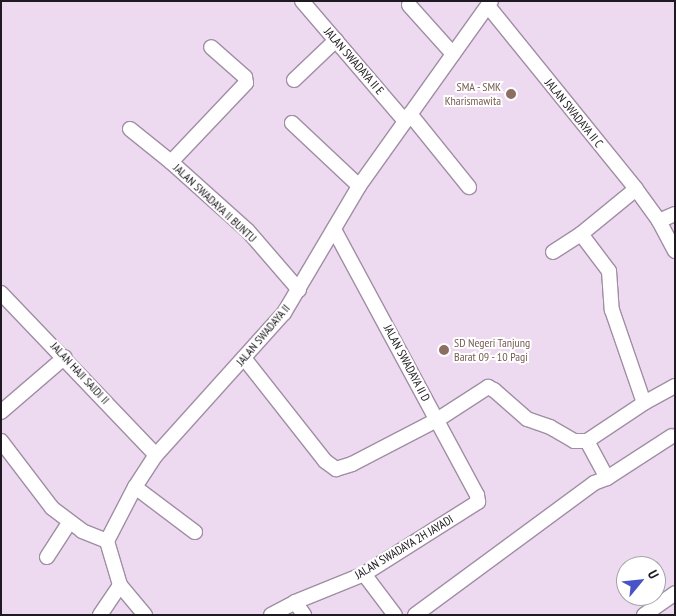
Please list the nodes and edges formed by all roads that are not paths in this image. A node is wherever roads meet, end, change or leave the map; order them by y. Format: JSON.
{"nodes":[{"id":1,"x":304,"y":2,"type":"edge"},
{"id":2,"x":490,"y":4,"type":"edge"},
{"id":3,"x":409,"y":5,"type":"dead end"},
{"id":4,"x":336,"y":40,"type":"junction"},
{"id":5,"x":211,"y":47,"type":"dead end"},
{"id":6,"x":453,"y":54,"type":"junction"},
{"id":7,"x":294,"y":80,"type":"dead end"},
{"id":8,"x":407,"y":117,"type":"junction"},
{"id":9,"x":292,"y":123,"type":"dead end"},
{"id":10,"x":130,"y":129,"type":"dead end"},
{"id":11,"x":171,"y":162,"type":"junction"},
{"id":12,"x":360,"y":186,"type":"junction"},
{"id":13,"x":469,"y":187,"type":"dead end"},
{"id":14,"x":636,"y":189,"type":"junction"},
{"id":15,"x":675,"y":214,"type":"edge"},
{"id":16,"x":659,"y":221,"type":"junction"},
{"id":17,"x":334,"y":229,"type":"junction"},
{"id":18,"x":581,"y":234,"type":"junction"},
{"id":19,"x":675,"y":250,"type":"edge"},
{"id":20,"x":553,"y":252,"type":"dead end"},
{"id":21,"x":299,"y":290,"type":"junction"},
{"id":22,"x":1,"y":293,"type":"edge"},
{"id":23,"x":65,"y":357,"type":"junction"},
{"id":24,"x":244,"y":358,"type":"junction"},
{"id":25,"x":675,"y":386,"type":"edge"},
{"id":26,"x":644,"y":403,"type":"junction"},
{"id":27,"x":1,"y":412,"type":"edge"},
{"id":28,"x":437,"y":420,"type":"junction"},
{"id":29,"x":672,"y":436,"type":"dead end"},
{"id":30,"x":1,"y":440,"type":"edge"},
{"id":31,"x":587,"y":441,"type":"junction"},
{"id":32,"x":156,"y":455,"type":"junction"},
{"id":33,"x":607,"y":478,"type":"junction"},
{"id":34,"x":135,"y":487,"type":"junction"},
{"id":35,"x":478,"y":498,"type":"joint"},
{"id":36,"x":69,"y":523,"type":"junction"},
{"id":37,"x":195,"y":532,"type":"dead end"},
{"id":38,"x":107,"y":541,"type":"junction"},
{"id":39,"x":47,"y":557,"type":"dead end"},
{"id":40,"x":364,"y":574,"type":"junction"},
{"id":41,"x":120,"y":585,"type":"junction"},
{"id":42,"x":675,"y":593,"type":"edge"},
{"id":43,"x":295,"y":602,"type":"junction"},
{"id":44,"x":100,"y":615,"type":"edge"},
{"id":45,"x":145,"y":615,"type":"edge"},
{"id":46,"x":271,"y":615,"type":"edge"},
{"id":47,"x":304,"y":615,"type":"edge"},
{"id":48,"x":395,"y":615,"type":"edge"},
{"id":49,"x":415,"y":615,"type":"edge"},
{"id":50,"x":644,"y":615,"type":"edge"}],
"edges":[{"from":1,"to":4,"type":"street","name":"JALAN SWADAYA II E"},
{"from":2,"to":6,"type":"street","name":"JALAN SWADAYA II"},
{"from":2,"to":14,"type":"street","name":"JALAN SWADAYA II C"},
{"from":3,"to":6,"type":"street"},
{"from":4,"to":7,"type":"street"},
{"from":4,"to":8,"type":"street","name":"JALAN SWADAYA II E"},
{"from":5,"to":11,"type":"street","name":"JALAN SWADAYA II BUNTU"},
{"from":6,"to":8,"type":"street","name":"JALAN SWADAYA II"},
{"from":8,"to":12,"type":"street","name":"JALAN SWADAYA II"},
{"from":8,"to":13,"type":"street","name":"JALAN SWADAYA II E"},
{"from":9,"to":12,"type":"street"},
{"from":10,"to":11,"type":"street","name":"JALAN SWADAYA II BUNTU"},
{"from":11,"to":21,"type":"street","name":"JALAN SWADAYA II BUNTU"},
{"from":12,"to":17,"type":"street","name":"JALAN SWADAYA II"},
{"from":14,"to":16,"type":"street","name":"JALAN SWADAYA II C"},
{"from":14,"to":18,"type":"street"},
{"from":15,"to":16,"type":"street"},
{"from":16,"to":19,"type":"street","name":"JALAN SWADAYA II C"},
{"from":17,"to":21,"type":"street","name":"JALAN SWADAYA II"},
{"from":17,"to":28,"type":"street","name":"JALAN SWADAYA II D"},
{"from":18,"to":20,"type":"street"},
{"from":18,"to":26,"type":"street"},
{"from":21,"to":24,"type":"street","name":"JALAN SWADAYA II"},
{"from":22,"to":23,"type":"street","name":"JALAN HAJI SAIDI II"},
{"from":23,"to":27,"type":"street"},
{"from":23,"to":32,"type":"street","name":"JALAN HAJI SAIDI II"},
{"from":24,"to":28,"type":"street"},
{"from":24,"to":32,"type":"street","name":"JALAN SWADAYA II"},
{"from":25,"to":26,"type":"street"},
{"from":26,"to":31,"type":"street"},
{"from":28,"to":31,"type":"street"},
{"from":28,"to":35,"type":"street","name":"JALAN SWADAYA II D"},
{"from":29,"to":33,"type":"street"},
{"from":30,"to":36,"type":"street"},
{"from":31,"to":33,"type":"street"},
{"from":32,"to":34,"type":"street","name":"JALAN SWADAYA II"},
{"from":33,"to":49,"type":"street"},
{"from":34,"to":37,"type":"street"},
{"from":34,"to":38,"type":"street","name":"JALAN SWADAYA II"},
{"from":35,"to":40,"type":"street","name":"JALAN SWADAYA 2H JAYADI"},
{"from":36,"to":38,"type":"street"},
{"from":36,"to":39,"type":"street"},
{"from":38,"to":41,"type":"street"},
{"from":40,"to":43,"type":"street","name":"JALAN SWADAYA 2H JAYADI"},
{"from":40,"to":48,"type":"street"},
{"from":41,"to":44,"type":"street"},
{"from":41,"to":45,"type":"street"},
{"from":42,"to":50,"type":"street"},
{"from":43,"to":46,"type":"street","name":"JALAN SWADAYA 2H JAYADI"},
{"from":43,"to":47,"type":"street"}]}
